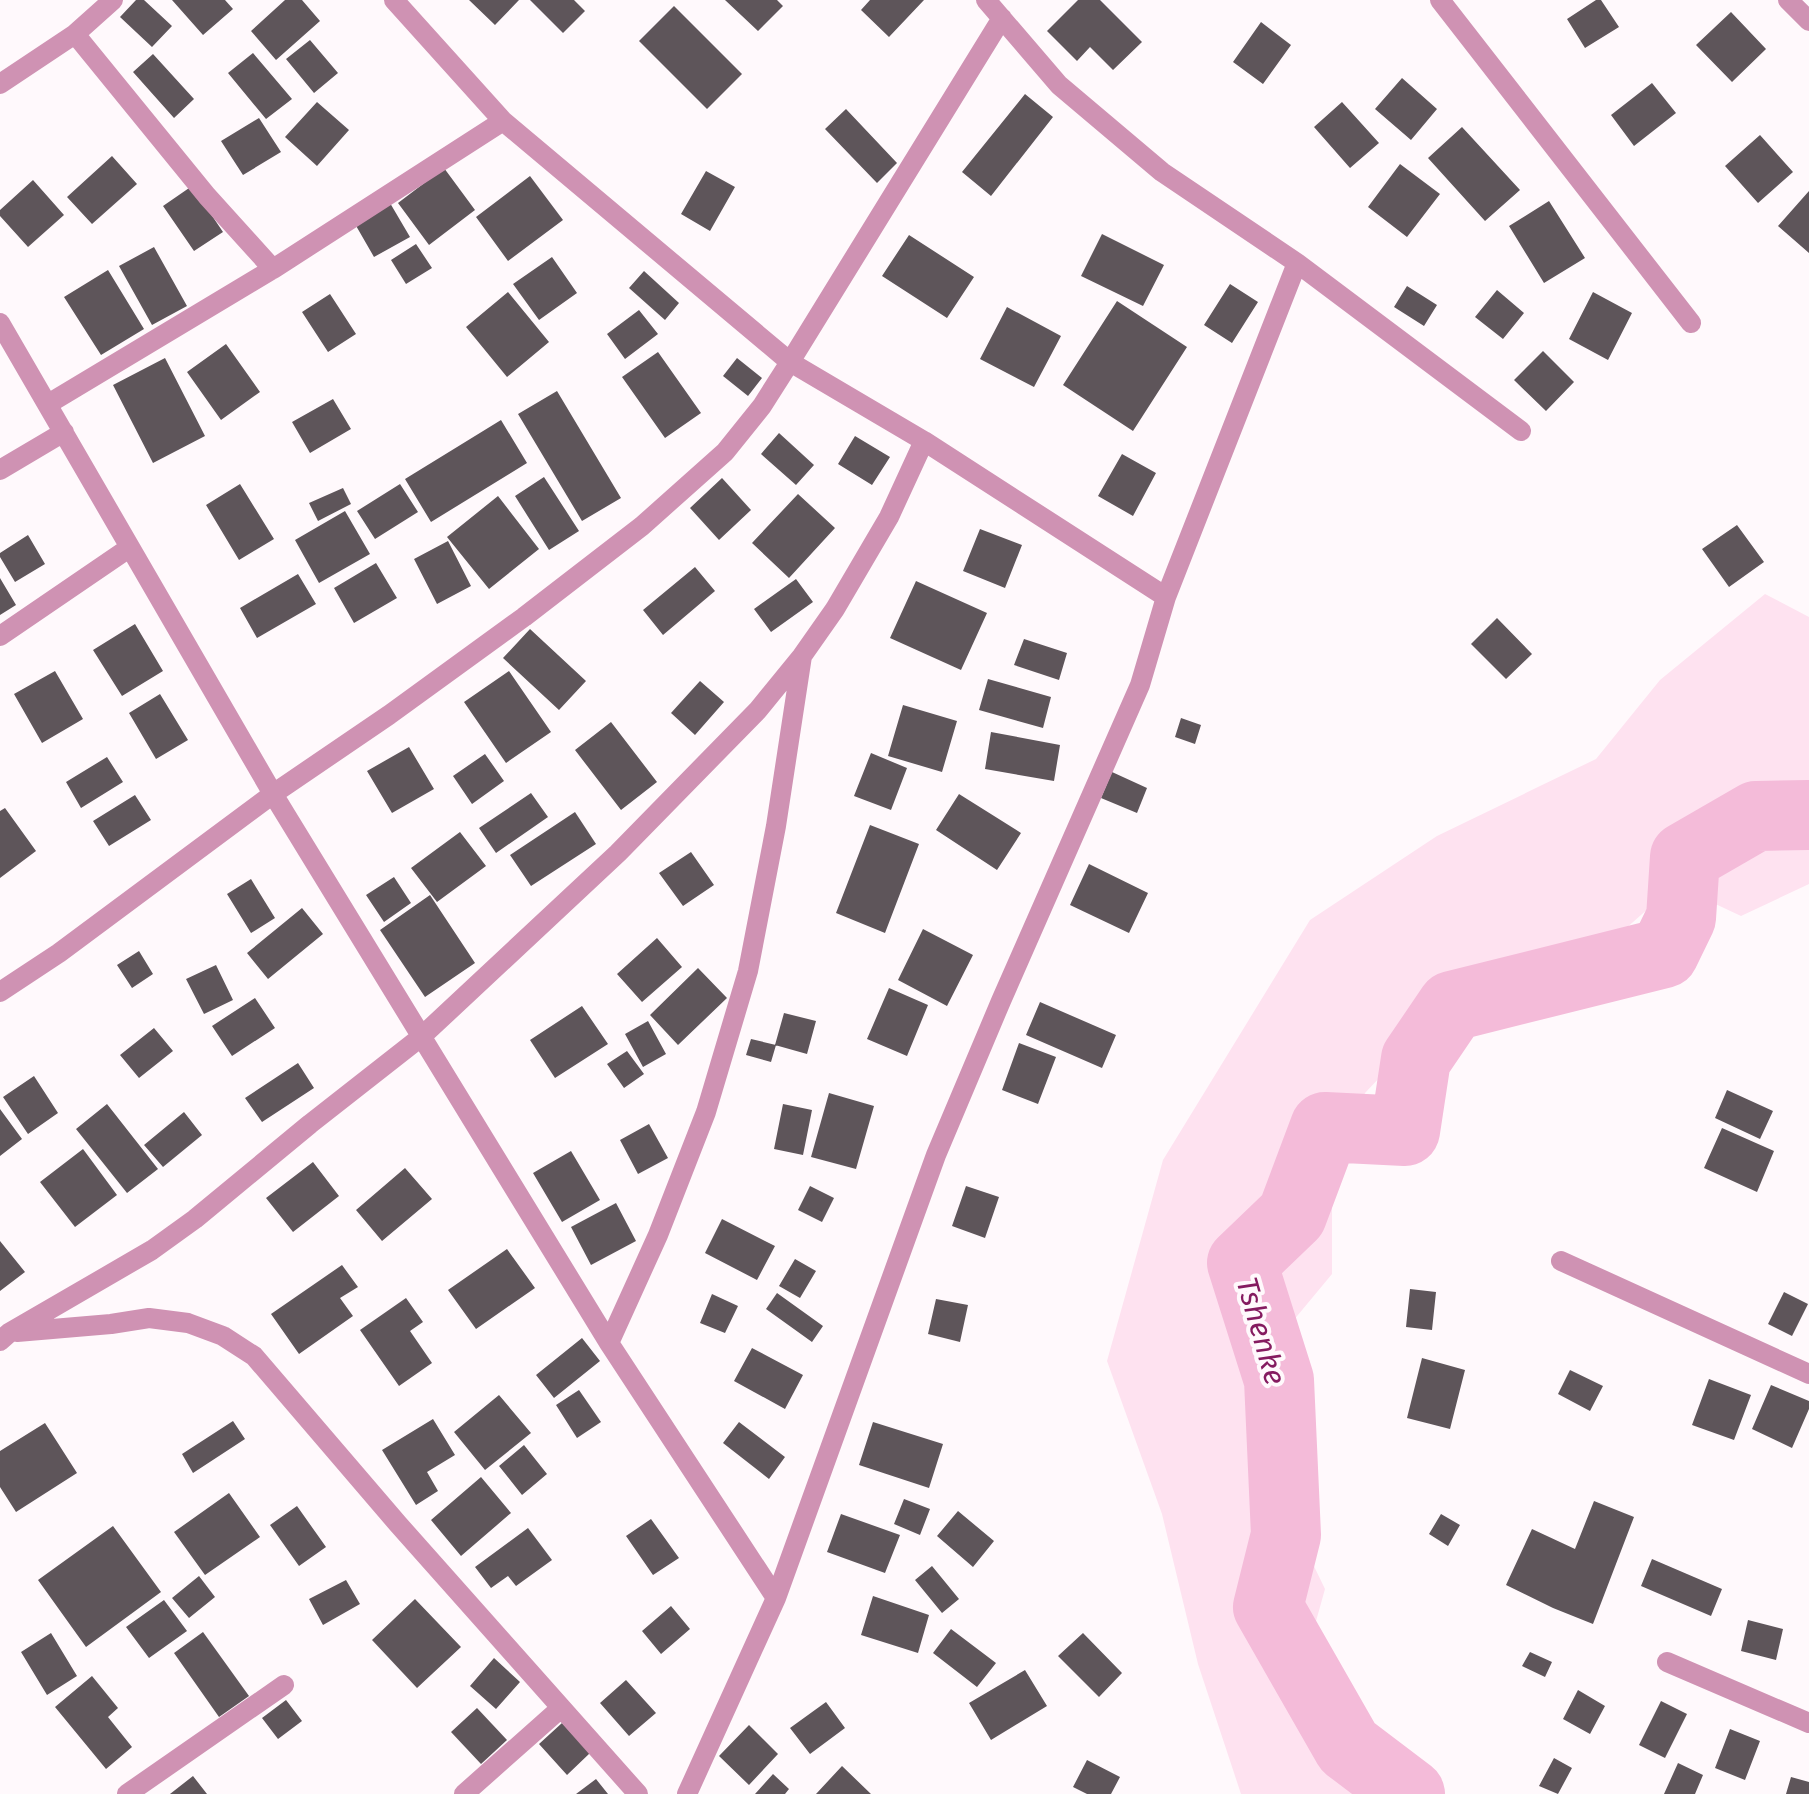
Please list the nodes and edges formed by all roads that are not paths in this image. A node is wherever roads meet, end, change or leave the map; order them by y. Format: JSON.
{"nodes":[{"id":1,"x":113,"y":0,"type":"edge"},
{"id":2,"x":394,"y":0,"type":"edge"},
{"id":3,"x":986,"y":0,"type":"edge"},
{"id":4,"x":1440,"y":0,"type":"edge"},
{"id":5,"x":1788,"y":0,"type":"edge"},
{"id":6,"x":1002,"y":18,"type":"junction"},
{"id":7,"x":1809,"y":21,"type":"edge"},
{"id":8,"x":75,"y":34,"type":"junction"},
{"id":9,"x":0,"y":84,"type":"edge"},
{"id":10,"x":503,"y":121,"type":"junction"},
{"id":11,"x":1297,"y":263,"type":"junction"},
{"id":12,"x":273,"y":269,"type":"junction"},
{"id":13,"x":0,"y":323,"type":"edge"},
{"id":14,"x":1691,"y":323,"type":"dead end"},
{"id":15,"x":790,"y":362,"type":"junction"},
{"id":16,"x":48,"y":404,"type":"junction"},
{"id":17,"x":1521,"y":431,"type":"dead end"},
{"id":18,"x":64,"y":432,"type":"junction"},
{"id":19,"x":924,"y":441,"type":"junction"},
{"id":20,"x":0,"y":470,"type":"edge"},
{"id":21,"x":129,"y":548,"type":"junction"},
{"id":22,"x":1166,"y":597,"type":"junction"},
{"id":23,"x":0,"y":636,"type":"edge"},
{"id":24,"x":802,"y":656,"type":"junction"},
{"id":25,"x":273,"y":794,"type":"junction"},
{"id":26,"x":0,"y":992,"type":"edge"},
{"id":27,"x":421,"y":1037,"type":"junction"},
{"id":28,"x":1561,"y":1261,"type":"dead end"},
{"id":29,"x":3,"y":1337,"type":"edge"},
{"id":30,"x":609,"y":1343,"type":"junction"},
{"id":31,"x":1809,"y":1374,"type":"edge"},
{"id":32,"x":776,"y":1598,"type":"junction"},
{"id":33,"x":1667,"y":1662,"type":"dead end"},
{"id":34,"x":284,"y":1685,"type":"dead end"},
{"id":35,"x":561,"y":1708,"type":"junction"},
{"id":36,"x":1809,"y":1723,"type":"edge"},
{"id":37,"x":127,"y":1794,"type":"edge"},
{"id":38,"x":464,"y":1794,"type":"edge"},
{"id":39,"x":638,"y":1794,"type":"edge"},
{"id":40,"x":687,"y":1794,"type":"edge"}],
"edges":[{"from":1,"to":8,"type":"street"},
{"from":2,"to":10,"type":"street"},
{"from":3,"to":6,"type":"street"},
{"from":4,"to":14,"type":"street"},
{"from":5,"to":7,"type":"street"},
{"from":6,"to":11,"type":"street"},
{"from":6,"to":15,"type":"street"},
{"from":8,"to":9,"type":"street"},
{"from":8,"to":12,"type":"street"},
{"from":10,"to":12,"type":"street"},
{"from":10,"to":15,"type":"street"},
{"from":11,"to":17,"type":"street"},
{"from":11,"to":22,"type":"street"},
{"from":12,"to":16,"type":"street"},
{"from":13,"to":16,"type":"street"},
{"from":15,"to":19,"type":"street"},
{"from":15,"to":25,"type":"street"},
{"from":16,"to":18,"type":"street"},
{"from":18,"to":20,"type":"street"},
{"from":18,"to":21,"type":"street"},
{"from":19,"to":22,"type":"street"},
{"from":19,"to":24,"type":"street"},
{"from":21,"to":23,"type":"street"},
{"from":21,"to":25,"type":"street"},
{"from":22,"to":32,"type":"street"},
{"from":24,"to":27,"type":"street"},
{"from":24,"to":30,"type":"street"},
{"from":25,"to":26,"type":"street"},
{"from":25,"to":27,"type":"street"},
{"from":27,"to":29,"type":"street"},
{"from":27,"to":30,"type":"street"},
{"from":28,"to":31,"type":"street"},
{"from":29,"to":35,"type":"street"},
{"from":30,"to":32,"type":"street"},
{"from":32,"to":40,"type":"street"},
{"from":33,"to":36,"type":"street"},
{"from":34,"to":37,"type":"street"},
{"from":35,"to":38,"type":"street"},
{"from":35,"to":39,"type":"street"}]}
